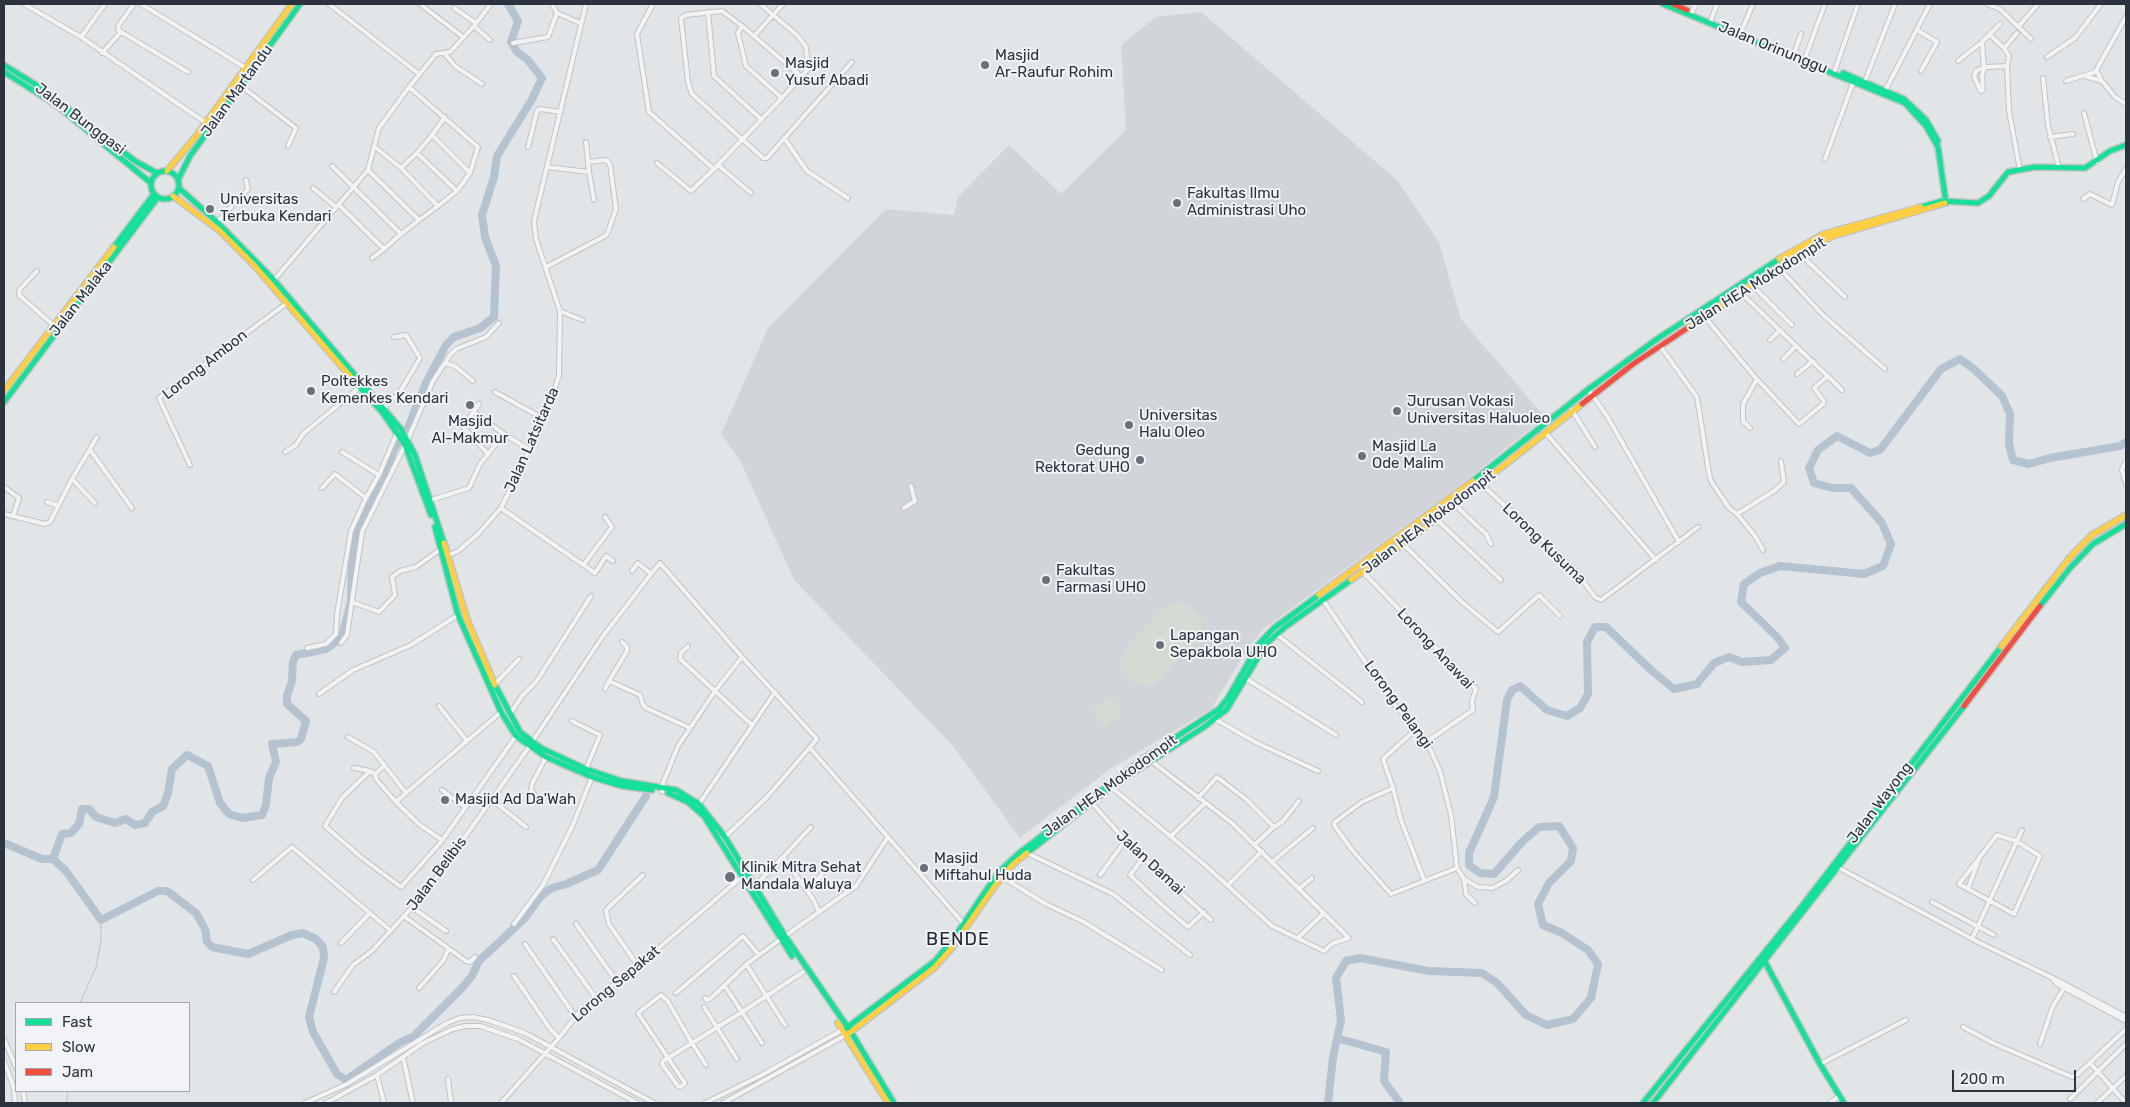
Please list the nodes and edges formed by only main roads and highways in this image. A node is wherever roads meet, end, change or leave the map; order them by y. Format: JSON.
{"nodes":[{"id":1,"x":292,"y":4,"type":"edge"},
{"id":2,"x":300,"y":4,"type":"edge"},
{"id":3,"x":1663,"y":4,"type":"edge"},
{"id":4,"x":1673,"y":4,"type":"edge"},
{"id":5,"x":1710,"y":21,"type":"junction"},
{"id":6,"x":283,"y":22,"type":"junction"},
{"id":7,"x":1785,"y":52,"type":"junction"},
{"id":8,"x":4,"y":65,"type":"edge"},
{"id":9,"x":4,"y":72,"type":"edge"},
{"id":10,"x":18,"y":77,"type":"junction"},
{"id":11,"x":1854,"y":79,"type":"junction"},
{"id":12,"x":1884,"y":91,"type":"junction"},
{"id":13,"x":2126,"y":144,"type":"edge"},
{"id":14,"x":167,"y":171,"type":"junction"},
{"id":15,"x":157,"y":173,"type":"junction"},
{"id":16,"x":178,"y":180,"type":"junction"},
{"id":17,"x":151,"y":182,"type":"junction"},
{"id":18,"x":178,"y":188,"type":"junction"},
{"id":19,"x":156,"y":195,"type":"junction"},
{"id":20,"x":173,"y":196,"type":"junction"},
{"id":21,"x":1946,"y":203,"type":"junction"},
{"id":22,"x":245,"y":252,"type":"junction"},
{"id":23,"x":1706,"y":306,"type":"junction"},
{"id":24,"x":1711,"y":312,"type":"junction"},
{"id":25,"x":1674,"y":332,"type":"junction"},
{"id":26,"x":341,"y":361,"type":"junction"},
{"id":27,"x":4,"y":391,"type":"edge"},
{"id":28,"x":1590,"y":392,"type":"junction"},
{"id":29,"x":4,"y":402,"type":"edge"},
{"id":30,"x":399,"y":431,"type":"junction"},
{"id":31,"x":412,"y":456,"type":"junction"},
{"id":32,"x":1499,"y":465,"type":"junction"},
{"id":33,"x":2126,"y":515,"type":"edge"},
{"id":34,"x":2126,"y":524,"type":"edge"},
{"id":35,"x":1385,"y":548,"type":"junction"},
{"id":36,"x":1389,"y":553,"type":"junction"},
{"id":37,"x":446,"y":557,"type":"junction"},
{"id":38,"x":1310,"y":601,"type":"junction"},
{"id":39,"x":1313,"y":607,"type":"junction"},
{"id":40,"x":1243,"y":677,"type":"junction"},
{"id":41,"x":530,"y":744,"type":"junction"},
{"id":42,"x":1146,"y":756,"type":"junction"},
{"id":43,"x":561,"y":760,"type":"junction"},
{"id":44,"x":1151,"y":761,"type":"junction"},
{"id":45,"x":662,"y":789,"type":"junction"},
{"id":46,"x":1045,"y":836,"type":"junction"},
{"id":47,"x":733,"y":855,"type":"junction"},
{"id":48,"x":783,"y":938,"type":"junction"},
{"id":49,"x":788,"y":945,"type":"junction"},
{"id":50,"x":1765,"y":962,"type":"junction"},
{"id":51,"x":924,"y":973,"type":"junction"},
{"id":52,"x":847,"y":1031,"type":"junction"},
{"id":53,"x":1686,"y":1050,"type":"junction"},
{"id":54,"x":1692,"y":1055,"type":"junction"},
{"id":55,"x":888,"y":1103,"type":"edge"},
{"id":56,"x":894,"y":1103,"type":"edge"},
{"id":57,"x":1643,"y":1103,"type":"edge"},
{"id":58,"x":1653,"y":1103,"type":"edge"},
{"id":59,"x":1844,"y":1103,"type":"edge"}],
"edges":[{"from":1,"to":6,"type":"main road","name":"Jalan Martandu"},
{"from":2,"to":6,"type":"main road","name":"Jalan Martandu"},
{"from":3,"to":5,"type":"main road","name":"Jalan Orinunggu"},
{"from":4,"to":5,"type":"main road","name":"Jalan Orinunggu"},
{"from":5,"to":7,"type":"main road","name":"Jalan Orinunggu"},
{"from":5,"to":7,"type":"main road","name":"Jalan Orinunggu"},
{"from":6,"to":14,"type":"main road","name":"Jalan Martandu"},
{"from":6,"to":16,"type":"main road","name":"Jalan Martandu"},
{"from":7,"to":11,"type":"main road","name":"Jalan Orinunggu"},
{"from":7,"to":11,"type":"main road","name":"Jalan Orinunggu"},
{"from":8,"to":10,"type":"main road","name":"Jalan Bunggasi"},
{"from":9,"to":10,"type":"main road","name":"Jalan Bunggasi"},
{"from":10,"to":15,"type":"main road","name":"Jalan Bunggasi"},
{"from":10,"to":17,"type":"main road","name":"Jalan Bunggasi"},
{"from":11,"to":12,"type":"main road","name":"Jalan Orinunggu"},
{"from":11,"to":12,"type":"main road","name":"Jalan Orinunggu"},
{"from":12,"to":21,"type":"main road","name":"Jalan Orinunggu"},
{"from":13,"to":21,"type":"main road"},
{"from":14,"to":15,"type":"main road"},
{"from":14,"to":16,"type":"main road"},
{"from":15,"to":17,"type":"main road"},
{"from":16,"to":18,"type":"main road"},
{"from":17,"to":19,"type":"main road"},
{"from":18,"to":20,"type":"main road"},
{"from":18,"to":22,"type":"main road"},
{"from":19,"to":20,"type":"main road"},
{"from":19,"to":27,"type":"main road","name":"Jalan Malaka"},
{"from":19,"to":29,"type":"main road","name":"Jalan Malaka"},
{"from":20,"to":22,"type":"main road"},
{"from":21,"to":23,"type":"main road","name":"Jalan HEA Mokodompit"},
{"from":21,"to":24,"type":"main road","name":"Jalan HEA Mokodompit"},
{"from":22,"to":26,"type":"main road"},
{"from":22,"to":26,"type":"main road"},
{"from":23,"to":24,"type":"main road"},
{"from":23,"to":25,"type":"main road","name":"Jalan HEA Mokodompit"},
{"from":24,"to":25,"type":"main road","name":"Jalan HEA Mokodompit"},
{"from":25,"to":28,"type":"main road","name":"Jalan HEA Mokodompit"},
{"from":25,"to":28,"type":"main road","name":"Jalan HEA Mokodompit"},
{"from":26,"to":30,"type":"main road"},
{"from":26,"to":30,"type":"main road"},
{"from":28,"to":32,"type":"main road","name":"Jalan HEA Mokodompit"},
{"from":28,"to":32,"type":"main road","name":"Jalan HEA Mokodompit"},
{"from":30,"to":31,"type":"main road"},
{"from":31,"to":37,"type":"main road"},
{"from":31,"to":37,"type":"main road"},
{"from":32,"to":35,"type":"main road","name":"Jalan HEA Mokodompit"},
{"from":32,"to":36,"type":"main road","name":"Jalan HEA Mokodompit"},
{"from":33,"to":53,"type":"main road","name":"Jalan Wayong"},
{"from":34,"to":50,"type":"main road","name":"Jalan Wayong"},
{"from":35,"to":36,"type":"main road"},
{"from":35,"to":38,"type":"main road","name":"Jalan HEA Mokodompit"},
{"from":36,"to":39,"type":"main road","name":"Jalan HEA Mokodompit"},
{"from":37,"to":41,"type":"main road"},
{"from":37,"to":41,"type":"main road"},
{"from":38,"to":39,"type":"main road"},
{"from":38,"to":40,"type":"main road","name":"Jalan HEA Mokodompit"},
{"from":39,"to":40,"type":"main road","name":"Jalan HEA Mokodompit"},
{"from":40,"to":42,"type":"main road","name":"Jalan HEA Mokodompit"},
{"from":40,"to":44,"type":"main road","name":"Jalan HEA Mokodompit"},
{"from":41,"to":43,"type":"main road"},
{"from":41,"to":43,"type":"main road"},
{"from":42,"to":44,"type":"main road"},
{"from":42,"to":46,"type":"main road","name":"Jalan HEA Mokodompit"},
{"from":43,"to":45,"type":"main road"},
{"from":43,"to":45,"type":"main road"},
{"from":44,"to":46,"type":"main road","name":"Jalan HEA Mokodompit"},
{"from":45,"to":47,"type":"main road"},
{"from":45,"to":47,"type":"main road"},
{"from":46,"to":51,"type":"main road","name":"Jalan HEA Mokodompit"},
{"from":46,"to":51,"type":"main road","name":"Jalan HEA Mokodompit"},
{"from":47,"to":48,"type":"main road"},
{"from":47,"to":48,"type":"main road"},
{"from":48,"to":49,"type":"main road"},
{"from":49,"to":52,"type":"main road"},
{"from":49,"to":52,"type":"main road"},
{"from":50,"to":54,"type":"main road","name":"Jalan Wayong"},
{"from":50,"to":59,"type":"main road"},
{"from":51,"to":52,"type":"main road","name":"Jalan HEA Mokodompit"},
{"from":52,"to":55,"type":"main road"},
{"from":52,"to":56,"type":"main road"},
{"from":53,"to":54,"type":"main road"},
{"from":53,"to":57,"type":"main road","name":"Jalan Wayong"},
{"from":54,"to":58,"type":"main road","name":"Jalan Wayong"}]}
